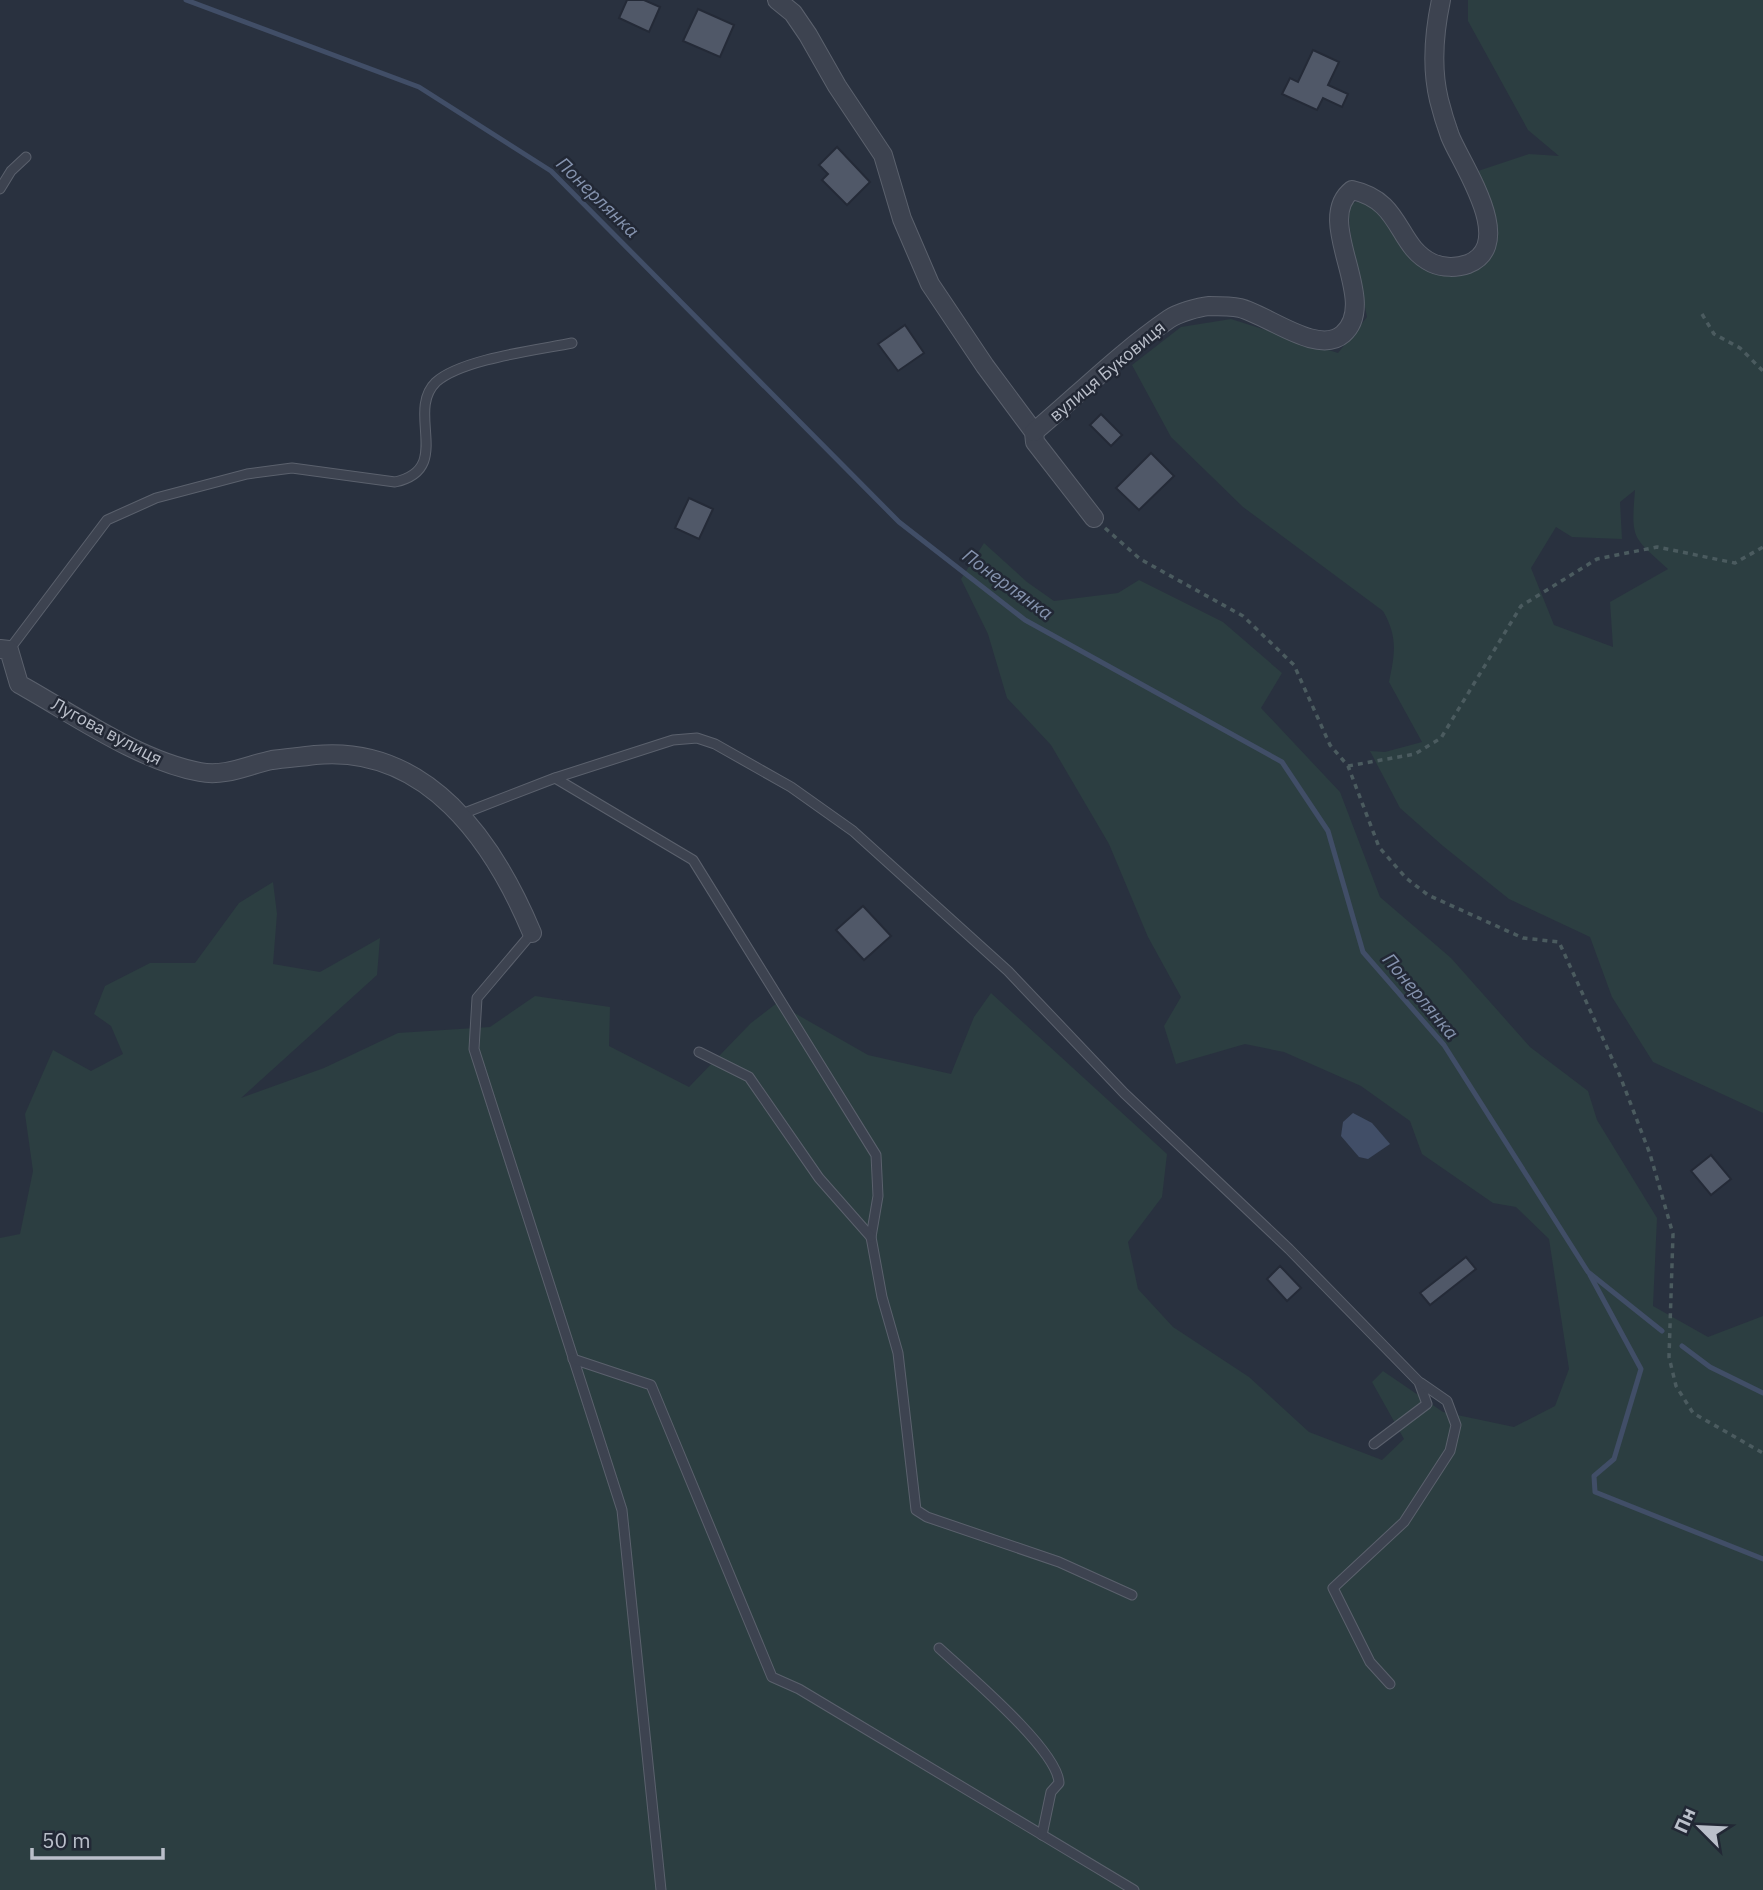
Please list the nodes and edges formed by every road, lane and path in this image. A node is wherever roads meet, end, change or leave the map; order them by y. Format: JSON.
{"nodes":[{"id":1,"x":777,"y":0,"type":"edge"},
{"id":2,"x":1441,"y":0,"type":"edge"},
{"id":3,"x":26,"y":157,"type":"dead end"},
{"id":4,"x":0,"y":189,"type":"edge"},
{"id":5,"x":1702,"y":314,"type":"dead end"},
{"id":6,"x":572,"y":344,"type":"dead end"},
{"id":7,"x":1763,"y":371,"type":"edge"},
{"id":8,"x":1034,"y":432,"type":"junction"},
{"id":9,"x":1094,"y":518,"type":"joint"},
{"id":10,"x":1763,"y":547,"type":"edge"},
{"id":11,"x":5,"y":650,"type":"edge"},
{"id":12,"x":1348,"y":766,"type":"junction"},
{"id":13,"x":555,"y":778,"type":"junction"},
{"id":14,"x":462,"y":814,"type":"junction"},
{"id":15,"x":531,"y":933,"type":"joint"},
{"id":16,"x":699,"y":1052,"type":"dead end"},
{"id":17,"x":871,"y":1237,"type":"junction"},
{"id":18,"x":573,"y":1359,"type":"junction"},
{"id":19,"x":1419,"y":1382,"type":"junction"},
{"id":20,"x":1374,"y":1444,"type":"dead end"},
{"id":21,"x":1763,"y":1453,"type":"edge"},
{"id":22,"x":1132,"y":1595,"type":"dead end"},
{"id":23,"x":939,"y":1648,"type":"dead end"},
{"id":24,"x":1390,"y":1684,"type":"dead end"},
{"id":25,"x":1042,"y":1835,"type":"junction"},
{"id":26,"x":661,"y":1890,"type":"edge"},
{"id":27,"x":1133,"y":1890,"type":"edge"}],
"edges":[{"from":1,"to":8,"type":"street"},
{"from":2,"to":8,"type":"street","name":"вулиця Буковиця"},
{"from":3,"to":4,"type":"lane"},
{"from":5,"to":7,"type":"path"},
{"from":6,"to":11,"type":"lane"},
{"from":8,"to":9,"type":"street"},
{"from":9,"to":12,"type":"path"},
{"from":10,"to":12,"type":"path"},
{"from":11,"to":14,"type":"street","name":"Лугова вулиця"},
{"from":12,"to":21,"type":"path"},
{"from":13,"to":14,"type":"lane"},
{"from":13,"to":17,"type":"lane"},
{"from":13,"to":19,"type":"lane"},
{"from":14,"to":15,"type":"street","name":"Лугова вулиця"},
{"from":15,"to":18,"type":"lane"},
{"from":16,"to":17,"type":"lane"},
{"from":17,"to":22,"type":"lane"},
{"from":18,"to":25,"type":"lane"},
{"from":18,"to":26,"type":"lane"},
{"from":19,"to":20,"type":"lane"},
{"from":19,"to":24,"type":"lane"},
{"from":23,"to":25,"type":"lane"},
{"from":25,"to":27,"type":"lane"}]}
